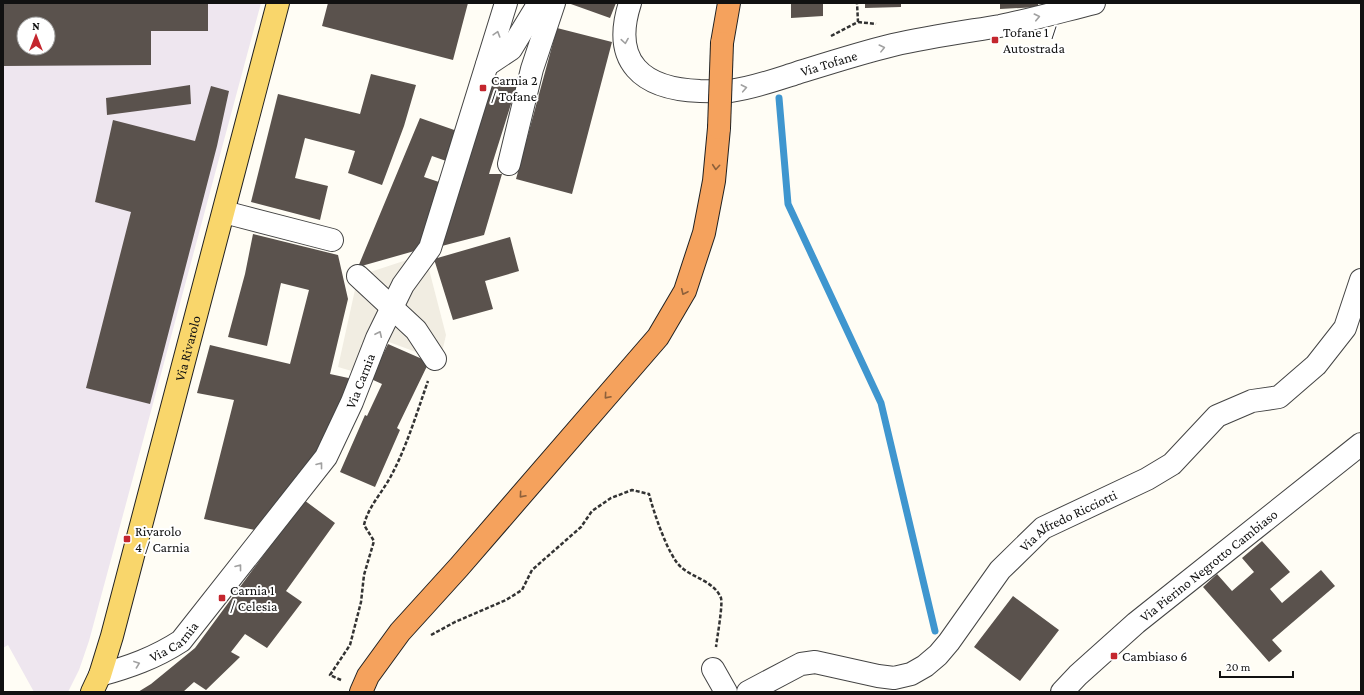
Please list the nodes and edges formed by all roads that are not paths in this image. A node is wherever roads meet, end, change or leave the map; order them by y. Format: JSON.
{"nodes":[{"id":1,"x":278,"y":3,"type":"edge"},
{"id":2,"x":506,"y":3,"type":"edge"},
{"id":3,"x":539,"y":3,"type":"edge"},
{"id":4,"x":554,"y":3,"type":"edge"},
{"id":5,"x":630,"y":3,"type":"edge"},
{"id":6,"x":729,"y":3,"type":"edge"},
{"id":7,"x":1094,"y":3,"type":"edge"},
{"id":8,"x":487,"y":65,"type":"junction"},
{"id":9,"x":509,"y":164,"type":"dead end"},
{"id":10,"x":224,"y":212,"type":"junction"},
{"id":11,"x":332,"y":240,"type":"dead end"},
{"id":12,"x":358,"y":276,"type":"dead end"},
{"id":13,"x":1361,"y":280,"type":"edge"},
{"id":14,"x":392,"y":308,"type":"junction"},
{"id":15,"x":436,"y":359,"type":"road end"},
{"id":16,"x":1361,"y":444,"type":"edge"},
{"id":17,"x":713,"y":669,"type":"road end"},
{"id":18,"x":96,"y":684,"type":"edge"},
{"id":19,"x":361,"y":692,"type":"edge"},
{"id":20,"x":726,"y":692,"type":"edge"},
{"id":21,"x":748,"y":692,"type":"edge"},
{"id":22,"x":1062,"y":692,"type":"edge"}],
"edges":[{"from":1,"to":10,"type":"main road","name":"Via Rivarolo"},
{"from":8,"to":2,"type":"street","name":"Via Carnia","one_way":true},
{"from":3,"to":8,"type":"street"},
{"from":4,"to":9,"type":"street"},
{"from":5,"to":7,"type":"street","name":"Via Tofane","one_way":true},
{"from":6,"to":19,"type":"highway","one_way":true,"bridge":true},
{"from":8,"to":14,"type":"street","name":"Via Carnia"},
{"from":10,"to":11,"type":"street"},
{"from":10,"to":18,"type":"main road","name":"Via Rivarolo"},
{"from":12,"to":14,"type":"street"},
{"from":13,"to":21,"type":"street","name":"Via Alfredo Ricciotti"},
{"from":14,"to":15,"type":"street"},
{"from":18,"to":14,"type":"street","name":"Via Carnia","one_way":true},
{"from":16,"to":22,"type":"street","name":"Via Pierino Negrotto Cambiaso"},
{"from":17,"to":20,"type":"street"}]}
